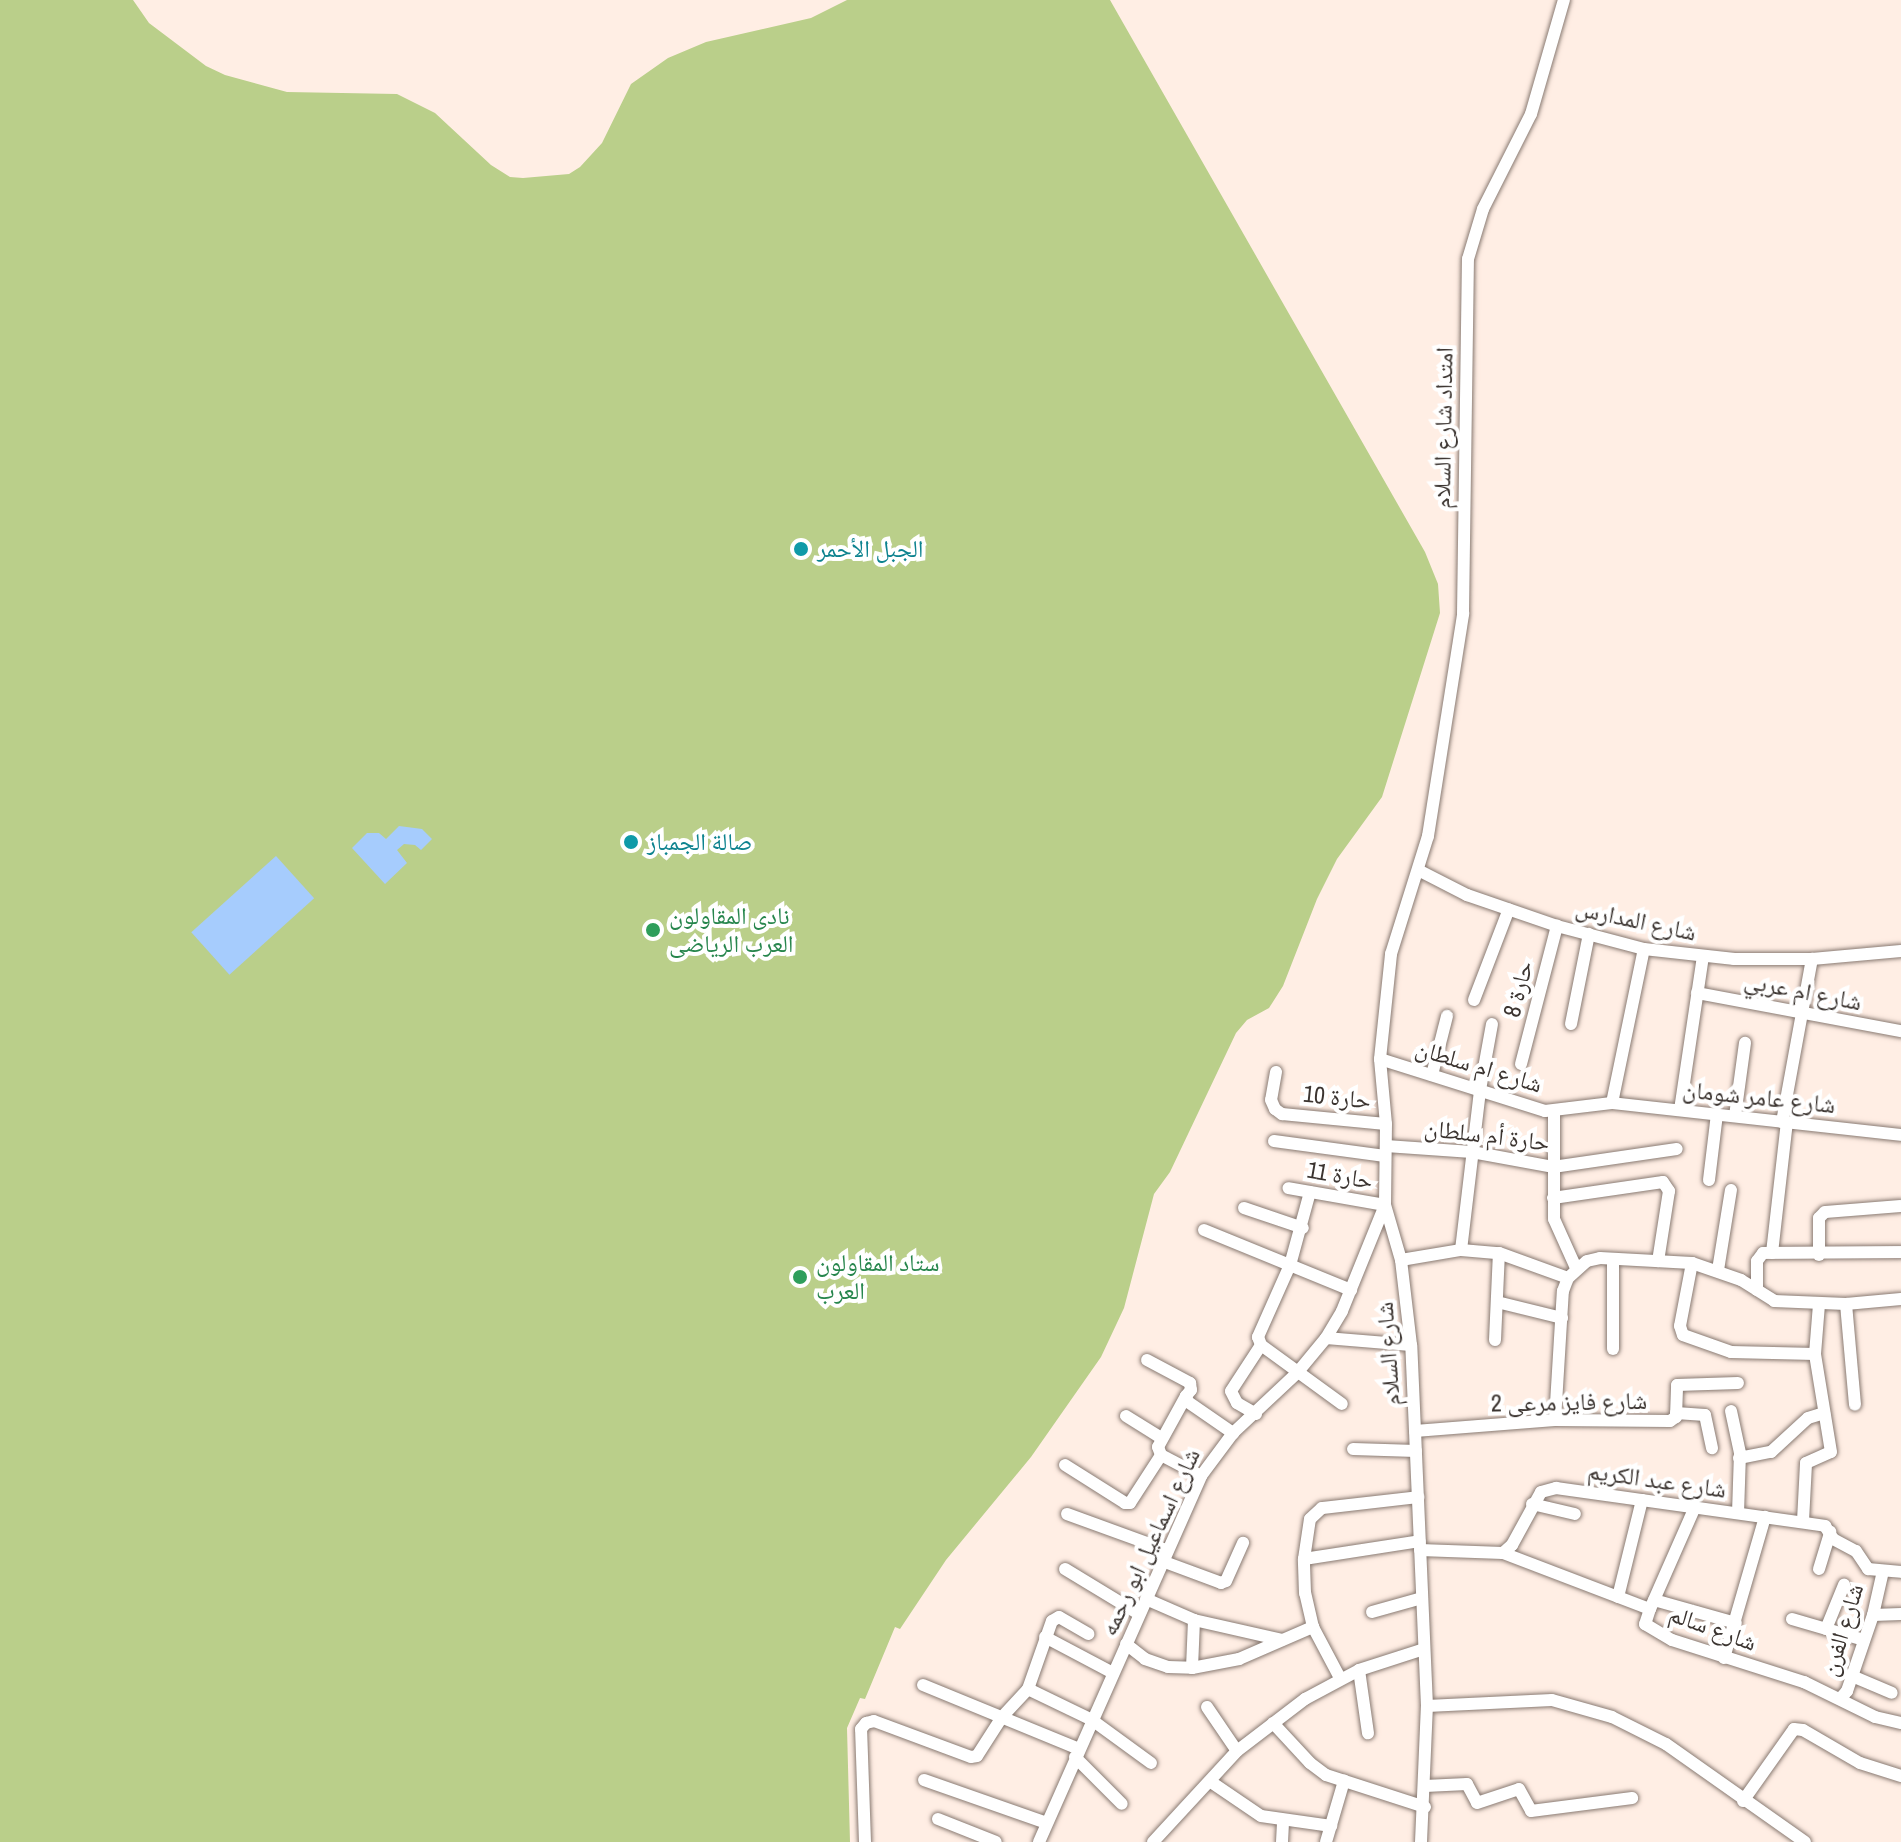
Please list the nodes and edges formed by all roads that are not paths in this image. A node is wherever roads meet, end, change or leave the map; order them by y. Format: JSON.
{"nodes":[{"id":1,"x":1564,"y":0,"type":"edge"},
{"id":2,"x":1420,"y":871,"type":"junction"},
{"id":3,"x":1509,"y":909,"type":"junction"},
{"id":4,"x":1557,"y":926,"type":"junction"},
{"id":5,"x":1589,"y":934,"type":"junction"},
{"id":6,"x":1644,"y":949,"type":"junction"},
{"id":7,"x":1901,"y":951,"type":"edge"},
{"id":8,"x":1703,"y":957,"type":"junction"},
{"id":9,"x":1812,"y":959,"type":"junction"},
{"id":10,"x":1697,"y":993,"type":"junction"},
{"id":11,"x":1474,"y":1000,"type":"dead end"},
{"id":12,"x":1802,"y":1013,"type":"junction"},
{"id":13,"x":1447,"y":1016,"type":"dead end"},
{"id":14,"x":1492,"y":1024,"type":"dead end"},
{"id":15,"x":1571,"y":1024,"type":"dead end"},
{"id":16,"x":1901,"y":1031,"type":"edge"},
{"id":17,"x":1745,"y":1043,"type":"dead end"},
{"id":18,"x":1380,"y":1059,"type":"junction"},
{"id":19,"x":1521,"y":1064,"type":"dead end"},
{"id":20,"x":1276,"y":1072,"type":"dead end"},
{"id":21,"x":1432,"y":1075,"type":"junction"},
{"id":22,"x":1480,"y":1090,"type":"junction"},
{"id":23,"x":1612,"y":1103,"type":"junction"},
{"id":24,"x":1680,"y":1110,"type":"junction"},
{"id":25,"x":1554,"y":1111,"type":"junction"},
{"id":26,"x":1717,"y":1114,"type":"junction"},
{"id":27,"x":1735,"y":1116,"type":"junction"},
{"id":28,"x":1784,"y":1122,"type":"junction"},
{"id":29,"x":1386,"y":1124,"type":"junction"},
{"id":30,"x":1901,"y":1136,"type":"edge"},
{"id":31,"x":1274,"y":1141,"type":"dead end"},
{"id":32,"x":1677,"y":1149,"type":"dead end"},
{"id":33,"x":1386,"y":1151,"type":"junction"},
{"id":34,"x":1472,"y":1152,"type":"junction"},
{"id":35,"x":1553,"y":1167,"type":"junction"},
{"id":36,"x":1709,"y":1180,"type":"dead end"},
{"id":37,"x":1288,"y":1188,"type":"dead end"},
{"id":38,"x":1731,"y":1190,"type":"dead end"},
{"id":39,"x":1310,"y":1192,"type":"junction"},
{"id":40,"x":1553,"y":1198,"type":"junction"},
{"id":41,"x":1385,"y":1205,"type":"junction"},
{"id":42,"x":1901,"y":1206,"type":"edge"},
{"id":43,"x":1244,"y":1208,"type":"dead end"},
{"id":44,"x":1303,"y":1228,"type":"junction"},
{"id":45,"x":1204,"y":1230,"type":"dead end"},
{"id":46,"x":1461,"y":1250,"type":"junction"},
{"id":47,"x":1901,"y":1252,"type":"edge"},
{"id":48,"x":1499,"y":1253,"type":"junction"},
{"id":49,"x":1772,"y":1253,"type":"junction"},
{"id":50,"x":1819,"y":1255,"type":"junction"},
{"id":51,"x":1613,"y":1259,"type":"junction"},
{"id":52,"x":1401,"y":1260,"type":"junction"},
{"id":53,"x":1658,"y":1261,"type":"junction"},
{"id":54,"x":1692,"y":1263,"type":"junction"},
{"id":55,"x":1290,"y":1265,"type":"junction"},
{"id":56,"x":1718,"y":1270,"type":"junction"},
{"id":57,"x":1572,"y":1273,"type":"junction"},
{"id":58,"x":1351,"y":1290,"type":"junction"},
{"id":59,"x":1757,"y":1290,"type":"junction"},
{"id":60,"x":1901,"y":1299,"type":"edge"},
{"id":61,"x":1497,"y":1302,"type":"junction"},
{"id":62,"x":1819,"y":1304,"type":"junction"},
{"id":63,"x":1846,"y":1304,"type":"junction"},
{"id":64,"x":1562,"y":1318,"type":"junction"},
{"id":65,"x":1326,"y":1338,"type":"junction"},
{"id":66,"x":1495,"y":1340,"type":"dead end"},
{"id":67,"x":1261,"y":1345,"type":"junction"},
{"id":68,"x":1411,"y":1345,"type":"junction"},
{"id":69,"x":1613,"y":1349,"type":"dead end"},
{"id":70,"x":1815,"y":1354,"type":"junction"},
{"id":71,"x":1147,"y":1360,"type":"dead end"},
{"id":72,"x":1297,"y":1373,"type":"junction"},
{"id":73,"x":1738,"y":1383,"type":"dead end"},
{"id":74,"x":1186,"y":1396,"type":"junction"},
{"id":75,"x":1342,"y":1404,"type":"dead end"},
{"id":76,"x":1855,"y":1405,"type":"dead end"},
{"id":77,"x":1731,"y":1411,"type":"dead end"},
{"id":78,"x":1676,"y":1413,"type":"junction"},
{"id":79,"x":1824,"y":1413,"type":"junction"},
{"id":80,"x":1256,"y":1414,"type":"junction"},
{"id":81,"x":1126,"y":1416,"type":"dead end"},
{"id":82,"x":1555,"y":1420,"type":"junction"},
{"id":83,"x":1415,"y":1431,"type":"junction"},
{"id":84,"x":1233,"y":1433,"type":"junction"},
{"id":85,"x":1160,"y":1437,"type":"junction"},
{"id":86,"x":1712,"y":1448,"type":"dead end"},
{"id":87,"x":1353,"y":1449,"type":"dead end"},
{"id":88,"x":1416,"y":1451,"type":"junction"},
{"id":89,"x":1161,"y":1455,"type":"junction"},
{"id":90,"x":1739,"y":1458,"type":"junction"},
{"id":91,"x":1065,"y":1465,"type":"dead end"},
{"id":92,"x":1201,"y":1476,"type":"junction"},
{"id":93,"x":1418,"y":1497,"type":"junction"},
{"id":94,"x":1642,"y":1500,"type":"junction"},
{"id":95,"x":1532,"y":1504,"type":"junction"},
{"id":96,"x":1695,"y":1507,"type":"junction"},
{"id":97,"x":1738,"y":1513,"type":"junction"},
{"id":98,"x":1067,"y":1514,"type":"dead end"},
{"id":99,"x":1575,"y":1514,"type":"dead end"},
{"id":100,"x":1765,"y":1517,"type":"junction"},
{"id":101,"x":1803,"y":1521,"type":"junction"},
{"id":102,"x":1830,"y":1532,"type":"junction"},
{"id":103,"x":1243,"y":1543,"type":"dead end"},
{"id":104,"x":1420,"y":1546,"type":"junction"},
{"id":105,"x":1503,"y":1553,"type":"junction"},
{"id":106,"x":1164,"y":1556,"type":"junction"},
{"id":107,"x":1304,"y":1559,"type":"junction"},
{"id":108,"x":1065,"y":1569,"type":"dead end"},
{"id":109,"x":1819,"y":1569,"type":"dead end"},
{"id":110,"x":1883,"y":1571,"type":"junction"},
{"id":111,"x":1901,"y":1572,"type":"edge"},
{"id":112,"x":1844,"y":1585,"type":"dead end"},
{"id":113,"x":1618,"y":1597,"type":"junction"},
{"id":114,"x":1422,"y":1598,"type":"junction"},
{"id":115,"x":1146,"y":1599,"type":"junction"},
{"id":116,"x":1652,"y":1604,"type":"junction"},
{"id":117,"x":1372,"y":1612,"type":"dead end"},
{"id":118,"x":1139,"y":1614,"type":"junction"},
{"id":119,"x":1901,"y":1614,"type":"edge"},
{"id":120,"x":1873,"y":1615,"type":"junction"},
{"id":121,"x":1792,"y":1619,"type":"dead end"},
{"id":122,"x":1194,"y":1620,"type":"junction"},
{"id":123,"x":1736,"y":1623,"type":"junction"},
{"id":124,"x":1313,"y":1627,"type":"junction"},
{"id":125,"x":1826,"y":1629,"type":"junction"},
{"id":126,"x":1088,"y":1634,"type":"dead end"},
{"id":127,"x":1045,"y":1637,"type":"junction"},
{"id":128,"x":1282,"y":1640,"type":"junction"},
{"id":129,"x":1864,"y":1640,"type":"junction"},
{"id":130,"x":1126,"y":1644,"type":"junction"},
{"id":131,"x":1424,"y":1649,"type":"junction"},
{"id":132,"x":1724,"y":1658,"type":"junction"},
{"id":133,"x":1192,"y":1668,"type":"junction"},
{"id":134,"x":1359,"y":1670,"type":"junction"},
{"id":135,"x":1113,"y":1673,"type":"junction"},
{"id":136,"x":1852,"y":1676,"type":"junction"},
{"id":137,"x":1340,"y":1678,"type":"junction"},
{"id":138,"x":923,"y":1685,"type":"dead end"},
{"id":139,"x":1028,"y":1689,"type":"junction"},
{"id":140,"x":1892,"y":1693,"type":"dead end"},
{"id":141,"x":1840,"y":1699,"type":"junction"},
{"id":142,"x":1427,"y":1706,"type":"junction"},
{"id":143,"x":1207,"y":1707,"type":"dead end"},
{"id":144,"x":1002,"y":1717,"type":"junction"},
{"id":145,"x":1092,"y":1720,"type":"junction"},
{"id":146,"x":1273,"y":1723,"type":"junction"},
{"id":147,"x":1901,"y":1723,"type":"edge"},
{"id":148,"x":1368,"y":1733,"type":"dead end"},
{"id":149,"x":1237,"y":1751,"type":"junction"},
{"id":150,"x":1077,"y":1753,"type":"junction"},
{"id":151,"x":1151,"y":1763,"type":"dead end"},
{"id":152,"x":1901,"y":1776,"type":"edge"},
{"id":153,"x":924,"y":1780,"type":"dead end"},
{"id":154,"x":1344,"y":1781,"type":"junction"},
{"id":155,"x":1211,"y":1782,"type":"junction"},
{"id":156,"x":1425,"y":1786,"type":"junction"},
{"id":157,"x":1632,"y":1798,"type":"dead end"},
{"id":158,"x":1743,"y":1801,"type":"junction"},
{"id":159,"x":1122,"y":1804,"type":"dead end"},
{"id":160,"x":1425,"y":1807,"type":"junction"},
{"id":161,"x":938,"y":1819,"type":"dead end"},
{"id":162,"x":1283,"y":1820,"type":"junction"},
{"id":163,"x":1047,"y":1823,"type":"junction"},
{"id":164,"x":1331,"y":1826,"type":"junction"},
{"id":165,"x":865,"y":1842,"type":"edge"},
{"id":166,"x":996,"y":1842,"type":"edge"},
{"id":167,"x":1039,"y":1842,"type":"edge"},
{"id":168,"x":1153,"y":1842,"type":"edge"},
{"id":169,"x":1282,"y":1842,"type":"edge"},
{"id":170,"x":1326,"y":1842,"type":"edge"},
{"id":171,"x":1421,"y":1842,"type":"edge"},
{"id":172,"x":1805,"y":1842,"type":"edge"}],
"edges":[{"from":1,"to":2,"type":"street","name":"امتداد شارع السلام"},
{"from":2,"to":3,"type":"street","name":"شارع المدارس"},
{"from":2,"to":18,"type":"street","name":"شارع السلام"},
{"from":3,"to":4,"type":"street","name":"شارع المدارس"},
{"from":3,"to":11,"type":"street"},
{"from":4,"to":5,"type":"street","name":"شارع المدارس"},
{"from":4,"to":19,"type":"street","name":"حارة 8"},
{"from":5,"to":6,"type":"street","name":"شارع المدارس"},
{"from":5,"to":15,"type":"street"},
{"from":6,"to":8,"type":"street","name":"شارع المدارس"},
{"from":6,"to":23,"type":"street"},
{"from":7,"to":9,"type":"street","name":"شارع المدارس"},
{"from":8,"to":9,"type":"street","name":"شارع المدارس"},
{"from":8,"to":10,"type":"street"},
{"from":9,"to":12,"type":"street"},
{"from":10,"to":12,"type":"street","name":"شارع ام عربي"},
{"from":10,"to":24,"type":"street"},
{"from":12,"to":16,"type":"street","name":"شارع ام عربي"},
{"from":12,"to":28,"type":"street"},
{"from":13,"to":21,"type":"street"},
{"from":14,"to":22,"type":"street"},
{"from":17,"to":27,"type":"street"},
{"from":18,"to":21,"type":"street","name":"شارع ام سلطان"},
{"from":18,"to":29,"type":"street","name":"شارع السلام"},
{"from":20,"to":29,"type":"street","name":"حارة 10"},
{"from":21,"to":22,"type":"street","name":"شارع ام سلطان"},
{"from":22,"to":25,"type":"street","name":"شارع ام سلطان"},
{"from":22,"to":34,"type":"street"},
{"from":23,"to":24,"type":"street","name":"شارع عامر شومان"},
{"from":23,"to":25,"type":"street","name":"شارع ام سلطان"},
{"from":24,"to":26,"type":"street","name":"شارع عامر شومان"},
{"from":25,"to":35,"type":"street"},
{"from":26,"to":27,"type":"street","name":"شارع عامر شومان"},
{"from":26,"to":36,"type":"street"},
{"from":27,"to":28,"type":"street","name":"شارع عامر شومان"},
{"from":28,"to":30,"type":"street","name":"شارع عامر شومان"},
{"from":28,"to":49,"type":"street"},
{"from":29,"to":33,"type":"street","name":"شارع السلام"},
{"from":31,"to":33,"type":"street","name":"حارة أم سلطان"},
{"from":32,"to":35,"type":"street","name":"حارة أم سلطان"},
{"from":33,"to":34,"type":"street","name":"حارة أم سلطان"},
{"from":33,"to":41,"type":"street","name":"شارع السلام"},
{"from":34,"to":35,"type":"street","name":"حارة أم سلطان"},
{"from":34,"to":46,"type":"street"},
{"from":35,"to":40,"type":"street"},
{"from":37,"to":39,"type":"street","name":"حارة 11"},
{"from":38,"to":56,"type":"street"},
{"from":39,"to":41,"type":"street","name":"حارة 11"},
{"from":39,"to":44,"type":"street"},
{"from":40,"to":53,"type":"street"},
{"from":40,"to":57,"type":"street"},
{"from":41,"to":52,"type":"street","name":"شارع السلام"},
{"from":41,"to":58,"type":"street","name":"شارع اسماعيل ابو رحمه"},
{"from":42,"to":50,"type":"street"},
{"from":43,"to":44,"type":"street"},
{"from":44,"to":55,"type":"street"},
{"from":45,"to":55,"type":"street"},
{"from":46,"to":48,"type":"street"},
{"from":46,"to":52,"type":"street"},
{"from":47,"to":50,"type":"street"},
{"from":48,"to":57,"type":"street"},
{"from":48,"to":61,"type":"street"},
{"from":49,"to":50,"type":"street"},
{"from":49,"to":59,"type":"street"},
{"from":51,"to":53,"type":"street"},
{"from":51,"to":57,"type":"street"},
{"from":51,"to":69,"type":"street"},
{"from":52,"to":68,"type":"street","name":"شارع السلام"},
{"from":53,"to":54,"type":"street"},
{"from":54,"to":56,"type":"street"},
{"from":54,"to":70,"type":"street"},
{"from":55,"to":58,"type":"street"},
{"from":55,"to":67,"type":"street"},
{"from":56,"to":59,"type":"street"},
{"from":57,"to":64,"type":"street"},
{"from":58,"to":65,"type":"street","name":"شارع اسماعيل ابو رحمه"},
{"from":59,"to":62,"type":"street"},
{"from":60,"to":63,"type":"street"},
{"from":61,"to":64,"type":"street"},
{"from":61,"to":66,"type":"street"},
{"from":62,"to":63,"type":"street"},
{"from":62,"to":70,"type":"street"},
{"from":63,"to":76,"type":"street"},
{"from":64,"to":82,"type":"street"},
{"from":65,"to":68,"type":"street"},
{"from":65,"to":72,"type":"street","name":"شارع اسماعيل ابو رحمه"},
{"from":67,"to":72,"type":"street"},
{"from":67,"to":80,"type":"street"},
{"from":68,"to":83,"type":"street","name":"شارع السلام"},
{"from":70,"to":79,"type":"street"},
{"from":71,"to":74,"type":"street"},
{"from":72,"to":75,"type":"street"},
{"from":72,"to":80,"type":"street","name":"شارع اسماعيل ابو رحمه"},
{"from":73,"to":78,"type":"street","name":"شارع فايز مرعى 2"},
{"from":74,"to":84,"type":"street"},
{"from":74,"to":85,"type":"street"},
{"from":77,"to":90,"type":"street"},
{"from":78,"to":82,"type":"street","name":"شارع فايز مرعى 2"},
{"from":78,"to":86,"type":"street"},
{"from":79,"to":90,"type":"street"},
{"from":79,"to":101,"type":"street"},
{"from":80,"to":84,"type":"street","name":"شارع اسماعيل ابو رحمه"},
{"from":81,"to":85,"type":"street"},
{"from":82,"to":83,"type":"street","name":"شارع فايز مرعى 2"},
{"from":83,"to":88,"type":"street","name":"شارع السلام"},
{"from":84,"to":92,"type":"street","name":"شارع اسماعيل ابو رحمه"},
{"from":85,"to":89,"type":"street"},
{"from":87,"to":88,"type":"street"},
{"from":88,"to":93,"type":"street","name":"شارع السلام"},
{"from":89,"to":91,"type":"street"},
{"from":89,"to":92,"type":"street"},
{"from":90,"to":97,"type":"street"},
{"from":92,"to":106,"type":"street","name":"شارع اسماعيل ابو رحمه"},
{"from":93,"to":104,"type":"street","name":"شارع السلام"},
{"from":93,"to":107,"type":"street"},
{"from":94,"to":95,"type":"street","name":"شارع عبد الكريم"},
{"from":94,"to":96,"type":"street","name":"شارع عبد الكريم"},
{"from":94,"to":113,"type":"street"},
{"from":95,"to":99,"type":"street"},
{"from":95,"to":105,"type":"street"},
{"from":96,"to":97,"type":"street","name":"شارع عبد الكريم"},
{"from":96,"to":116,"type":"street"},
{"from":97,"to":100,"type":"street","name":"شارع عبد الكريم"},
{"from":98,"to":106,"type":"street"},
{"from":100,"to":101,"type":"street","name":"شارع عبد الكريم"},
{"from":100,"to":123,"type":"street"},
{"from":101,"to":102,"type":"street","name":"شارع عبد الكريم"},
{"from":102,"to":109,"type":"street"},
{"from":102,"to":110,"type":"street","name":"شارع عبد الكريم"},
{"from":103,"to":106,"type":"street"},
{"from":104,"to":105,"type":"street"},
{"from":104,"to":107,"type":"street"},
{"from":104,"to":114,"type":"street","name":"شارع السلام"},
{"from":105,"to":113,"type":"street","name":"شارع سالم"},
{"from":106,"to":115,"type":"street","name":"شارع اسماعيل ابو رحمه"},
{"from":107,"to":124,"type":"street"},
{"from":108,"to":118,"type":"street"},
{"from":110,"to":111,"type":"street"},
{"from":110,"to":120,"type":"street","name":"شارع الفرن"},
{"from":112,"to":125,"type":"street"},
{"from":113,"to":116,"type":"street","name":"شارع سالم"},
{"from":114,"to":117,"type":"street"},
{"from":114,"to":131,"type":"street","name":"شارع السلام"},
{"from":115,"to":118,"type":"street","name":"شارع اسماعيل ابو رحمه"},
{"from":115,"to":122,"type":"street"},
{"from":116,"to":123,"type":"street"},
{"from":116,"to":132,"type":"street","name":"شارع سالم"},
{"from":118,"to":130,"type":"street","name":"شارع اسماعيل ابو رحمه"},
{"from":119,"to":120,"type":"street"},
{"from":120,"to":129,"type":"street","name":"شارع الفرن"},
{"from":121,"to":125,"type":"street"},
{"from":122,"to":128,"type":"street"},
{"from":122,"to":133,"type":"street"},
{"from":123,"to":132,"type":"street"},
{"from":124,"to":128,"type":"street"},
{"from":124,"to":137,"type":"street"},
{"from":125,"to":129,"type":"street"},
{"from":126,"to":127,"type":"street"},
{"from":127,"to":135,"type":"street"},
{"from":127,"to":139,"type":"street"},
{"from":128,"to":133,"type":"street"},
{"from":129,"to":136,"type":"street","name":"شارع الفرن"},
{"from":130,"to":133,"type":"street"},
{"from":130,"to":135,"type":"street","name":"شارع اسماعيل ابو رحمه"},
{"from":131,"to":134,"type":"street"},
{"from":131,"to":142,"type":"street","name":"شارع السلام"},
{"from":132,"to":141,"type":"street","name":"شارع سالم"},
{"from":134,"to":137,"type":"street"},
{"from":134,"to":148,"type":"street"},
{"from":135,"to":145,"type":"street","name":"شارع اسماعيل ابو رحمه"},
{"from":136,"to":140,"type":"street"},
{"from":136,"to":141,"type":"street","name":"شارع الفرن"},
{"from":137,"to":146,"type":"street"},
{"from":138,"to":144,"type":"street"},
{"from":139,"to":144,"type":"street"},
{"from":139,"to":145,"type":"street"},
{"from":141,"to":147,"type":"street","name":"شارع سالم"},
{"from":142,"to":156,"type":"street","name":"شارع السلام"},
{"from":142,"to":158,"type":"street"},
{"from":143,"to":149,"type":"street"},
{"from":144,"to":150,"type":"street"},
{"from":144,"to":165,"type":"street"},
{"from":145,"to":150,"type":"street","name":"شارع اسماعيل ابو رحمه"},
{"from":145,"to":151,"type":"street"},
{"from":146,"to":149,"type":"street"},
{"from":146,"to":154,"type":"street"},
{"from":149,"to":155,"type":"street"},
{"from":150,"to":159,"type":"street"},
{"from":150,"to":163,"type":"street","name":"شارع اسماعيل ابو رحمه"},
{"from":152,"to":158,"type":"street"},
{"from":153,"to":163,"type":"street"},
{"from":154,"to":160,"type":"street"},
{"from":154,"to":164,"type":"street"},
{"from":155,"to":162,"type":"street"},
{"from":155,"to":168,"type":"street"},
{"from":156,"to":157,"type":"street"},
{"from":156,"to":160,"type":"street","name":"شارع السلام"},
{"from":158,"to":172,"type":"street"},
{"from":160,"to":171,"type":"street","name":"شارع السلام"},
{"from":161,"to":166,"type":"street"},
{"from":162,"to":164,"type":"street"},
{"from":162,"to":169,"type":"street"},
{"from":163,"to":167,"type":"street","name":"شارع اسماعيل ابو رحمه"},
{"from":164,"to":170,"type":"street"}]}
